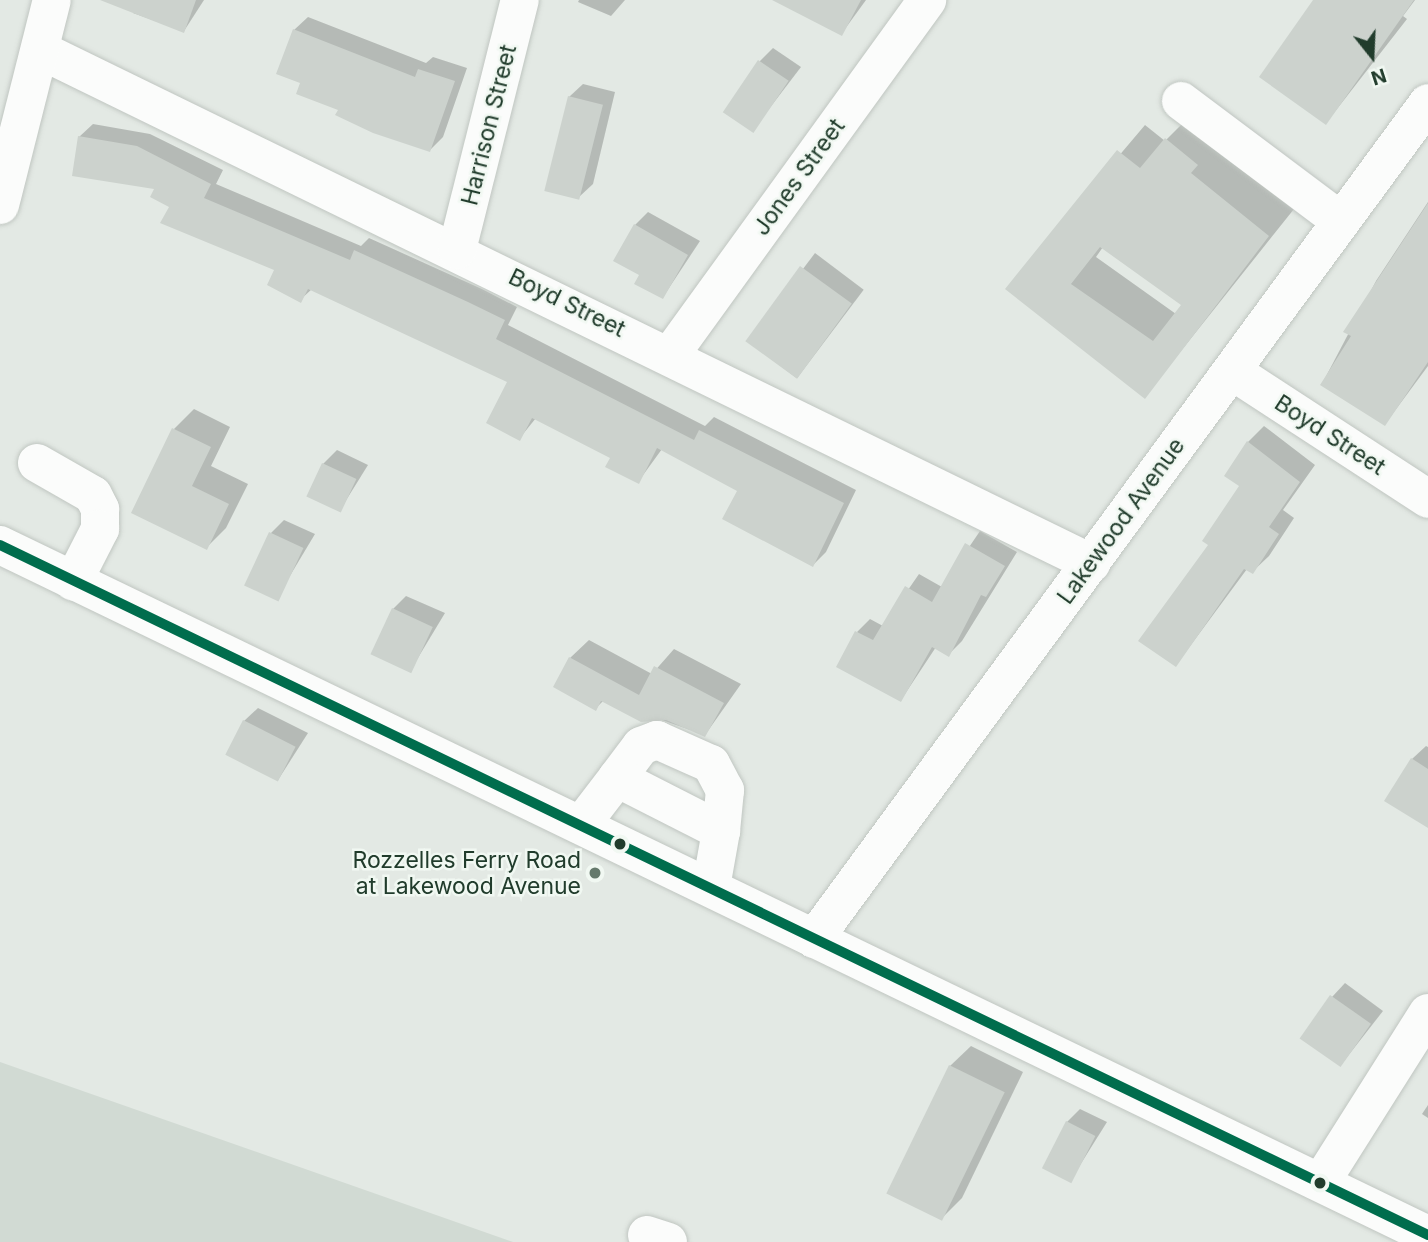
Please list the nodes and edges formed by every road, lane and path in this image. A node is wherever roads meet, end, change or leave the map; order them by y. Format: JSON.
{"nodes":[{"id":1,"x":52,"y":0,"type":"edge"},
{"id":2,"x":520,"y":0,"type":"edge"},
{"id":3,"x":927,"y":0,"type":"edge"},
{"id":4,"x":40,"y":50,"type":"junction"},
{"id":5,"x":1181,"y":101,"type":"dead end"},
{"id":6,"x":1428,"y":103,"type":"edge"},
{"id":7,"x":0,"y":205,"type":"edge"},
{"id":8,"x":1342,"y":221,"type":"junction"},
{"id":9,"x":457,"y":250,"type":"junction"},
{"id":10,"x":671,"y":354,"type":"junction"},
{"id":11,"x":1232,"y":371,"type":"junction"},
{"id":12,"x":37,"y":463,"type":"dead end"},
{"id":13,"x":1428,"y":499,"type":"edge"},
{"id":14,"x":0,"y":545,"type":"edge"},
{"id":15,"x":1091,"y":563,"type":"junction"},
{"id":16,"x":73,"y":582,"type":"junction"},
{"id":17,"x":617,"y":778,"type":"junction"},
{"id":18,"x":581,"y":825,"type":"junction"},
{"id":19,"x":721,"y":831,"type":"junction"},
{"id":20,"x":711,"y":887,"type":"junction"},
{"id":21,"x":814,"y":939,"type":"junction"},
{"id":22,"x":1428,"y":1013,"type":"edge"},
{"id":23,"x":1321,"y":1182,"type":"junction"},
{"id":24,"x":1428,"y":1235,"type":"edge"}],
"edges":[{"from":1,"to":4,"type":"street"},
{"from":2,"to":9,"type":"street","name":"Harrison Street"},
{"from":3,"to":10,"type":"street","name":"Jones Street"},
{"from":4,"to":7,"type":"street"},
{"from":4,"to":9,"type":"street","name":"Boyd Street"},
{"from":5,"to":8,"type":"street"},
{"from":6,"to":8,"type":"street","name":"Lakewood Avenue"},
{"from":8,"to":11,"type":"street","name":"Lakewood Avenue"},
{"from":9,"to":10,"type":"street","name":"Boyd Street"},
{"from":10,"to":15,"type":"street","name":"Boyd Street"},
{"from":11,"to":13,"type":"street","name":"Boyd Street"},
{"from":11,"to":15,"type":"street","name":"Lakewood Avenue"},
{"from":12,"to":16,"type":"street"},
{"from":14,"to":16,"type":"street"},
{"from":15,"to":21,"type":"street","name":"Lakewood Avenue"},
{"from":16,"to":18,"type":"street"},
{"from":17,"to":18,"type":"street"},
{"from":17,"to":19,"type":"street"},
{"from":17,"to":19,"type":"street"},
{"from":18,"to":20,"type":"street"},
{"from":19,"to":20,"type":"street"},
{"from":20,"to":21,"type":"street"},
{"from":21,"to":23,"type":"street"},
{"from":22,"to":23,"type":"street"},
{"from":23,"to":24,"type":"street"}]}
